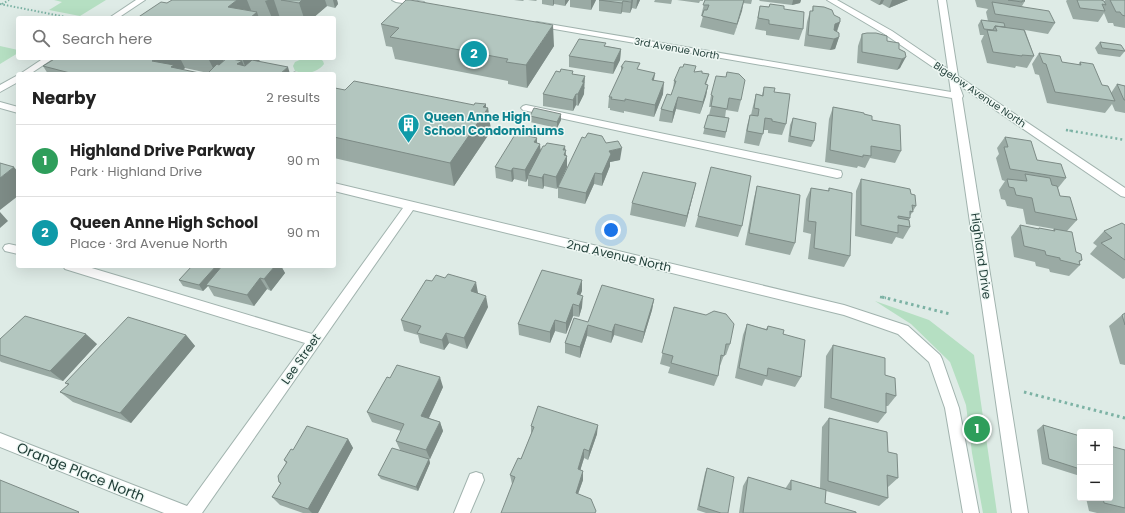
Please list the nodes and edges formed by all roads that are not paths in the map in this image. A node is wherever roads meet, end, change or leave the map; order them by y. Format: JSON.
{"nodes":[{"id":1,"x":141,"y":0,"type":"edge"},
{"id":2,"x":396,"y":0,"type":"edge"},
{"id":3,"x":831,"y":0,"type":"edge"},
{"id":4,"x":942,"y":0,"type":"edge"},
{"id":5,"x":422,"y":3,"type":"edge"},
{"id":6,"x":116,"y":16,"type":"edge"},
{"id":7,"x":529,"y":23,"type":"edge"},
{"id":8,"x":47,"y":60,"type":"edge"},
{"id":9,"x":27,"y":72,"type":"edge"},
{"id":10,"x":955,"y":77,"type":"junction"},
{"id":11,"x":16,"y":79,"type":"edge"},
{"id":12,"x":0,"y":89,"type":"edge"},
{"id":13,"x":958,"y":96,"type":"junction"},
{"id":14,"x":0,"y":105,"type":"edge"},
{"id":15,"x":526,"y":108,"type":"dead end"},
{"id":16,"x":16,"y":109,"type":"edge"},
{"id":17,"x":837,"y":174,"type":"dead end"},
{"id":18,"x":336,"y":188,"type":"edge"},
{"id":19,"x":1125,"y":193,"type":"edge"},
{"id":20,"x":410,"y":206,"type":"junction"},
{"id":21,"x":76,"y":268,"type":"edge"},
{"id":22,"x":314,"y":340,"type":"junction"},
{"id":23,"x":0,"y":440,"type":"edge"},
{"id":24,"x":476,"y":480,"type":"dead end"},
{"id":25,"x":184,"y":513,"type":"edge"},
{"id":26,"x":192,"y":513,"type":"edge"},
{"id":27,"x":462,"y":513,"type":"edge"},
{"id":28,"x":971,"y":513,"type":"edge"},
{"id":29,"x":1020,"y":513,"type":"edge"}],
"edges":[{"from":1,"to":6,"type":"street"},
{"from":2,"to":5,"type":"street"},
{"from":3,"to":10,"type":"street","name":"Bigelow Avenue North"},
{"from":4,"to":10,"type":"street","name":"Highland Drive"},
{"from":7,"to":13,"type":"street","name":"3rd Avenue North"},
{"from":8,"to":9,"type":"street"},
{"from":10,"to":13,"type":"street","name":"Highland Drive"},
{"from":10,"to":19,"type":"street","name":"Bigelow Avenue North"},
{"from":11,"to":12,"type":"street"},
{"from":13,"to":29,"type":"street","name":"Highland Drive"},
{"from":14,"to":16,"type":"street"},
{"from":15,"to":17,"type":"street"},
{"from":18,"to":20,"type":"street","name":"2nd Avenue North"},
{"from":20,"to":22,"type":"street","name":"Lee Street"},
{"from":20,"to":28,"type":"street","name":"2nd Avenue North"},
{"from":21,"to":22,"type":"street"},
{"from":22,"to":26,"type":"street","name":"Lee Street"},
{"from":23,"to":25,"type":"street","name":"Orange Place North"},
{"from":24,"to":27,"type":"street"}]}
